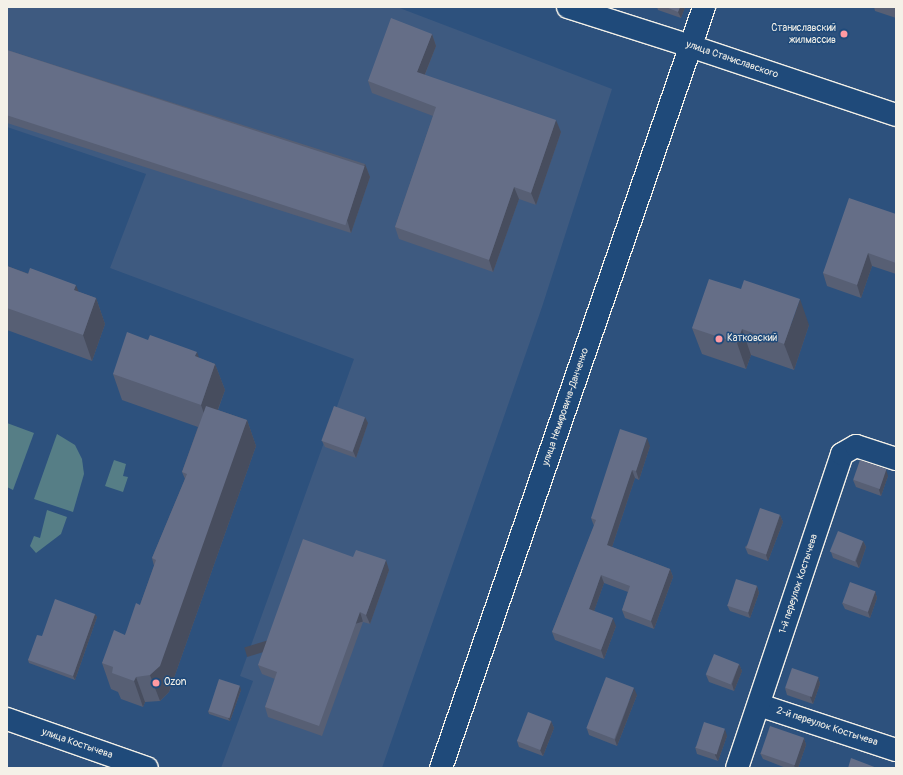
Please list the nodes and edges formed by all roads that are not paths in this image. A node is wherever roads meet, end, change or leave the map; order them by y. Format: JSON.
{"nodes":[{"id":1,"x":568,"y":7,"type":"edge"},
{"id":2,"x":704,"y":7,"type":"edge"},
{"id":3,"x":690,"y":46,"type":"junction"},
{"id":4,"x":896,"y":116,"type":"edge"},
{"id":5,"x":896,"y":459,"type":"edge"},
{"id":6,"x":759,"y":705,"type":"junction"},
{"id":7,"x":7,"y":719,"type":"edge"},
{"id":8,"x":896,"y":750,"type":"edge"},
{"id":9,"x":109,"y":762,"type":"edge"},
{"id":10,"x":147,"y":768,"type":"edge"},
{"id":11,"x":441,"y":768,"type":"edge"},
{"id":12,"x":737,"y":768,"type":"edge"}],
"edges":[{"from":1,"to":3,"type":"main road","name":"улица Станиславского"},
{"from":2,"to":3,"type":"main road","name":"улица Немировича-Данченко"},
{"from":3,"to":4,"type":"main road","name":"улица Станиславского"},
{"from":3,"to":11,"type":"main road","name":"улица Немировича-Данченко"},
{"from":5,"to":6,"type":"main road","name":"1-й переулок Костычева"},
{"from":6,"to":8,"type":"main road","name":"2-й переулок Костычева"},
{"from":6,"to":12,"type":"main road","name":"1-й переулок Костычева"},
{"from":7,"to":9,"type":"main road","name":"улица Костычева"},
{"from":9,"to":10,"type":"main road","name":"улица Костычева"}]}
